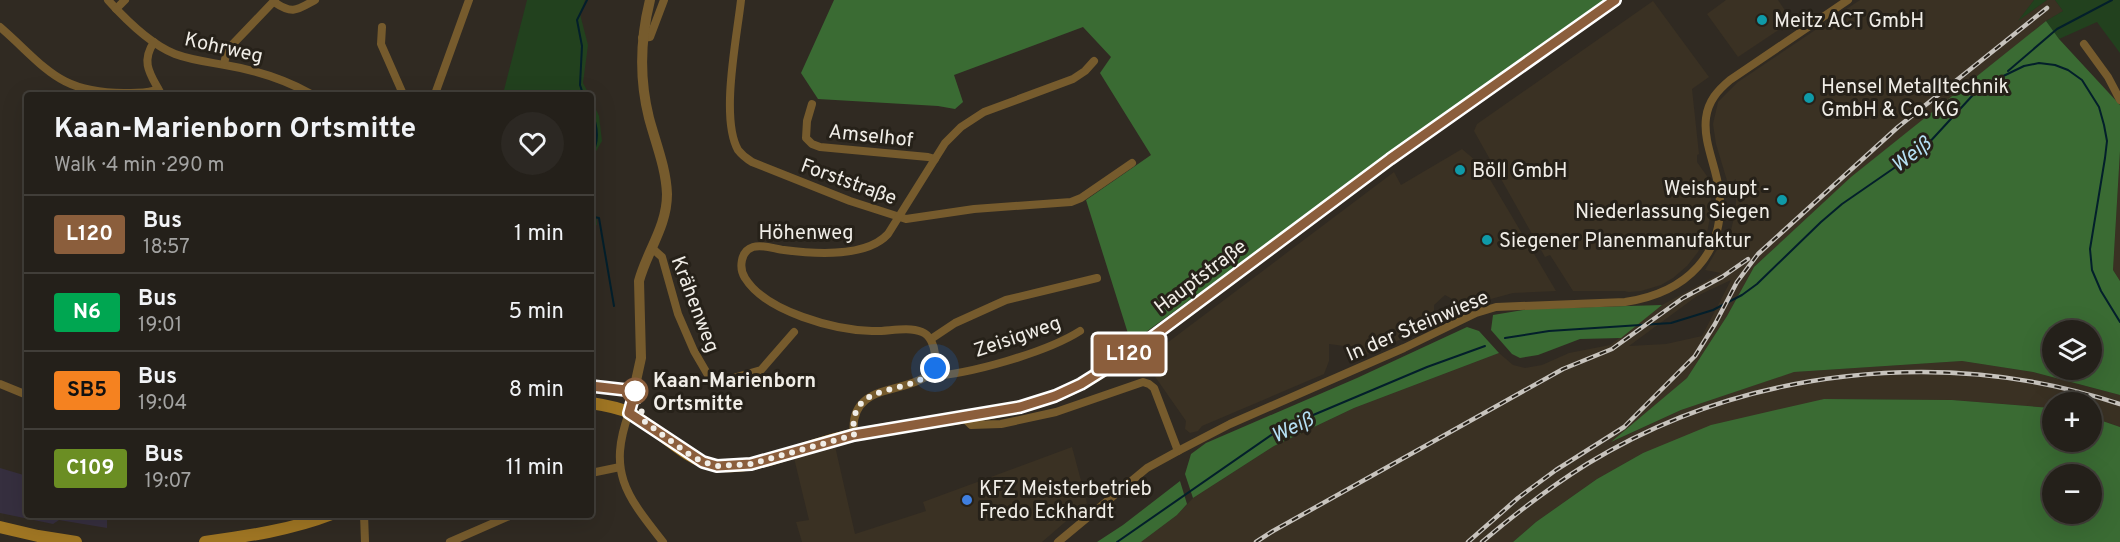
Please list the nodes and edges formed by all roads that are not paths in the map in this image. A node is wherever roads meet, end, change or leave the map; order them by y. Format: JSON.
{"nodes":[{"id":1,"x":108,"y":0,"type":"edge"},
{"id":2,"x":125,"y":0,"type":"edge"},
{"id":3,"x":315,"y":0,"type":"edge"},
{"id":4,"x":469,"y":0,"type":"edge"},
{"id":5,"x":650,"y":0,"type":"edge"},
{"id":6,"x":664,"y":0,"type":"edge"},
{"id":7,"x":741,"y":0,"type":"edge"},
{"id":8,"x":1615,"y":0,"type":"edge"},
{"id":9,"x":1848,"y":0,"type":"edge"},
{"id":10,"x":274,"y":1,"type":"edge"},
{"id":11,"x":116,"y":9,"type":"junction"},
{"id":12,"x":0,"y":27,"type":"edge"},
{"id":13,"x":382,"y":27,"type":"dead end"},
{"id":14,"x":642,"y":38,"type":"junction"},
{"id":15,"x":154,"y":42,"type":"junction"},
{"id":16,"x":2084,"y":44,"type":"dead end"},
{"id":17,"x":1094,"y":61,"type":"dead end"},
{"id":18,"x":224,"y":64,"type":"junction"},
{"id":19,"x":110,"y":92,"type":"edge"},
{"id":20,"x":160,"y":92,"type":"edge"},
{"id":21,"x":303,"y":92,"type":"edge"},
{"id":22,"x":402,"y":92,"type":"edge"},
{"id":23,"x":436,"y":92,"type":"edge"},
{"id":24,"x":2120,"y":100,"type":"edge"},
{"id":25,"x":812,"y":104,"type":"dead end"},
{"id":26,"x":935,"y":159,"type":"junction"},
{"id":27,"x":1132,"y":162,"type":"dead end"},
{"id":28,"x":898,"y":217,"type":"junction"},
{"id":29,"x":652,"y":249,"type":"junction"},
{"id":30,"x":1097,"y":278,"type":"dead end"},
{"id":31,"x":1080,"y":331,"type":"dead end"},
{"id":32,"x":794,"y":332,"type":"dead end"},
{"id":33,"x":931,"y":339,"type":"junction"},
{"id":34,"x":929,"y":376,"type":"junction"},
{"id":35,"x":0,"y":384,"type":"edge"},
{"id":36,"x":594,"y":386,"type":"edge"},
{"id":37,"x":635,"y":391,"type":"junction"},
{"id":38,"x":24,"y":394,"type":"edge"},
{"id":39,"x":594,"y":404,"type":"edge"},
{"id":40,"x":629,"y":413,"type":"junction"},
{"id":41,"x":963,"y":417,"type":"junction"},
{"id":42,"x":854,"y":435,"type":"junction"},
{"id":43,"x":1178,"y":451,"type":"junction"},
{"id":44,"x":620,"y":466,"type":"junction"},
{"id":45,"x":594,"y":472,"type":"edge"},
{"id":46,"x":322,"y":518,"type":"edge"},
{"id":47,"x":364,"y":518,"type":"edge"},
{"id":48,"x":505,"y":518,"type":"edge"},
{"id":49,"x":0,"y":527,"type":"edge"},
{"id":50,"x":76,"y":542,"type":"edge"},
{"id":51,"x":209,"y":542,"type":"edge"},
{"id":52,"x":365,"y":542,"type":"edge"},
{"id":53,"x":450,"y":542,"type":"edge"},
{"id":54,"x":663,"y":542,"type":"edge"},
{"id":55,"x":1058,"y":542,"type":"edge"}],
"edges":[{"from":1,"to":11,"type":"street","name":"Kohrweg"},
{"from":2,"to":11,"type":"street"},
{"from":3,"to":10,"type":"street"},
{"from":4,"to":23,"type":"street"},
{"from":5,"to":14,"type":"street"},
{"from":6,"to":14,"type":"street"},
{"from":7,"to":28,"type":"street","name":"Forststraße"},
{"from":8,"to":41,"type":"main road","name":"Hauptstraße"},
{"from":9,"to":43,"type":"street","name":"In der Steinwiese"},
{"from":10,"to":18,"type":"street"},
{"from":11,"to":15,"type":"street","name":"Kohrweg"},
{"from":12,"to":19,"type":"street"},
{"from":13,"to":22,"type":"street"},
{"from":14,"to":29,"type":"street"},
{"from":15,"to":18,"type":"street","name":"Kohrweg"},
{"from":15,"to":20,"type":"street"},
{"from":16,"to":24,"type":"street"},
{"from":17,"to":26,"type":"street","name":"Höhenweg"},
{"from":18,"to":21,"type":"street","name":"Kohrweg"},
{"from":25,"to":26,"type":"street","name":"Amselhof"},
{"from":26,"to":28,"type":"street","name":"Höhenweg"},
{"from":27,"to":28,"type":"street","name":"Forststraße"},
{"from":28,"to":33,"type":"street","name":"Höhenweg"},
{"from":29,"to":32,"type":"street","name":"Krähenweg"},
{"from":29,"to":37,"type":"street"},
{"from":30,"to":33,"type":"street"},
{"from":31,"to":34,"type":"street","name":"Zeisigweg"},
{"from":33,"to":34,"type":"street"},
{"from":34,"to":42,"type":"street"},
{"from":35,"to":38,"type":"street"},
{"from":36,"to":37,"type":"street"},
{"from":37,"to":40,"type":"street"},
{"from":39,"to":40,"type":"main road","name":"Hauptstraße"},
{"from":40,"to":42,"type":"main road","name":"Hauptstraße"},
{"from":40,"to":44,"type":"street"},
{"from":41,"to":42,"type":"main road","name":"Hauptstraße"},
{"from":41,"to":43,"type":"street"},
{"from":43,"to":55,"type":"street","name":"In der Steinwiese"},
{"from":44,"to":45,"type":"street"},
{"from":44,"to":54,"type":"street"},
{"from":46,"to":51,"type":"main road"},
{"from":47,"to":52,"type":"street"},
{"from":48,"to":53,"type":"street"},
{"from":49,"to":50,"type":"main road"}]}
